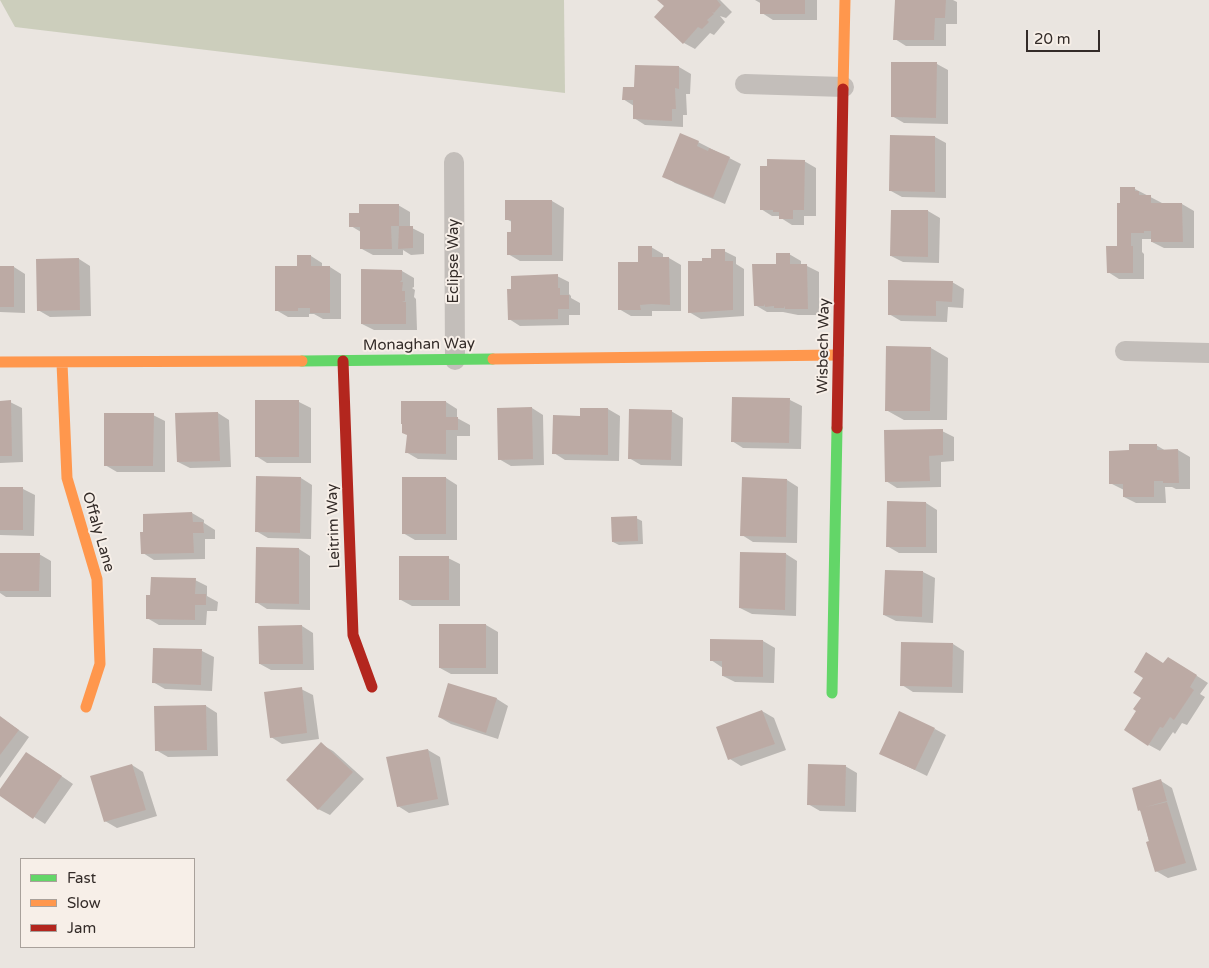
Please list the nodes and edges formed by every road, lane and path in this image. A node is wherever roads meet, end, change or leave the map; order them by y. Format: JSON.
{"nodes":[{"id":1,"x":845,"y":0,"type":"edge"},
{"id":2,"x":745,"y":84,"type":"dead end"},
{"id":3,"x":844,"y":86,"type":"junction"},
{"id":4,"x":454,"y":162,"type":"dead end"},
{"id":5,"x":1125,"y":351,"type":"dead end"},
{"id":6,"x":1209,"y":354,"type":"edge"},
{"id":7,"x":838,"y":356,"type":"junction"},
{"id":8,"x":455,"y":360,"type":"junction"},
{"id":9,"x":343,"y":361,"type":"junction"},
{"id":10,"x":0,"y":362,"type":"edge"},
{"id":11,"x":62,"y":363,"type":"junction"},
{"id":12,"x":372,"y":687,"type":"dead end"},
{"id":13,"x":832,"y":692,"type":"dead end"},
{"id":14,"x":86,"y":707,"type":"dead end"}],
"edges":[{"from":1,"to":3,"type":"street","name":"Wisbech Way"},
{"from":2,"to":3,"type":"street"},
{"from":3,"to":7,"type":"street","name":"Wisbech Way"},
{"from":4,"to":8,"type":"street","name":"Eclipse Way"},
{"from":5,"to":6,"type":"street"},
{"from":7,"to":8,"type":"street","name":"Monaghan Way"},
{"from":7,"to":13,"type":"street","name":"Wisbech Way"},
{"from":8,"to":9,"type":"street","name":"Monaghan Way"},
{"from":9,"to":11,"type":"street","name":"Monaghan Way"},
{"from":9,"to":12,"type":"street","name":"Leitrim Way"},
{"from":10,"to":11,"type":"street","name":"Monaghan Way"},
{"from":11,"to":14,"type":"street","name":"Offaly Lane"}]}
